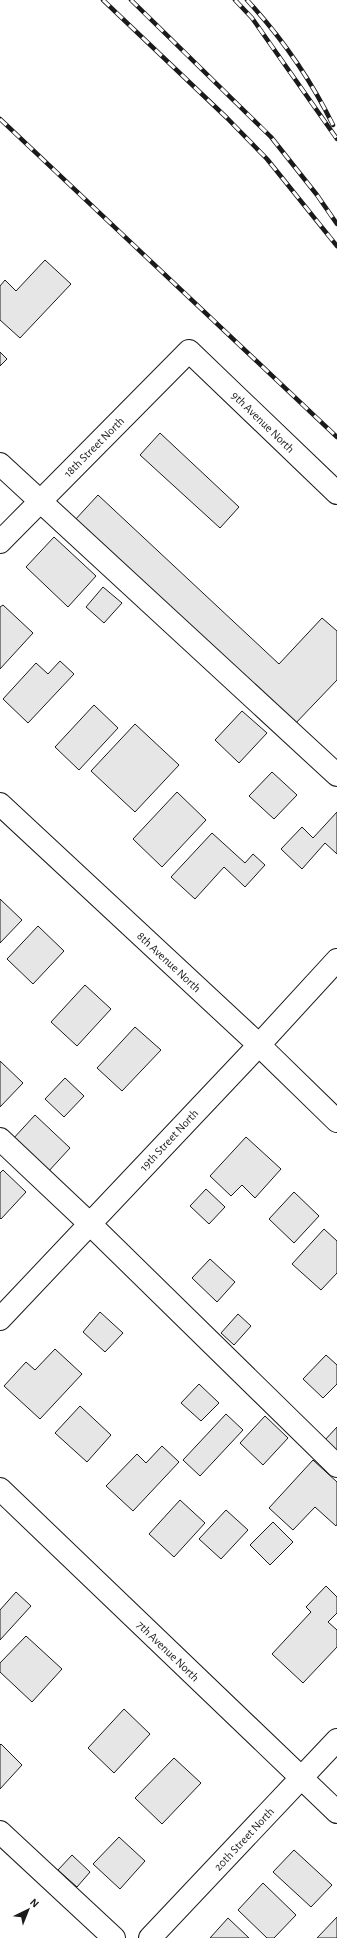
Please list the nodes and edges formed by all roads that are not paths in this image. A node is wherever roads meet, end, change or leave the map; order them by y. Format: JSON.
{"nodes":[{"id":1,"x":189,"y":351,"type":"joint"},
{"id":2,"x":0,"y":464,"type":"edge"},
{"id":3,"x":337,"y":493,"type":"edge"},
{"id":4,"x":39,"y":502,"type":"junction"},
{"id":5,"x":0,"y":542,"type":"edge"},
{"id":6,"x":337,"y":775,"type":"edge"},
{"id":7,"x":0,"y":804,"type":"edge"},
{"id":8,"x":337,"y":960,"type":"edge"},
{"id":9,"x":259,"y":1045,"type":"junction"},
{"id":10,"x":337,"y":1120,"type":"edge"},
{"id":11,"x":0,"y":1139,"type":"edge"},
{"id":12,"x":90,"y":1224,"type":"junction"},
{"id":13,"x":0,"y":1319,"type":"edge"},
{"id":14,"x":337,"y":1466,"type":"edge"},
{"id":15,"x":0,"y":1490,"type":"edge"},
{"id":16,"x":337,"y":1740,"type":"edge"},
{"id":17,"x":302,"y":1778,"type":"junction"},
{"id":18,"x":337,"y":1812,"type":"edge"},
{"id":19,"x":0,"y":1832,"type":"edge"},
{"id":20,"x":114,"y":1938,"type":"edge"},
{"id":21,"x":150,"y":1938,"type":"edge"}],
"edges":[{"from":1,"to":3,"type":"street","name":"9th Avenue North"},
{"from":1,"to":4,"type":"street","name":"18th Street North"},
{"from":2,"to":4,"type":"street"},
{"from":4,"to":5,"type":"street","name":"18th Street North"},
{"from":4,"to":6,"type":"street"},
{"from":7,"to":9,"type":"street","name":"8th Avenue North"},
{"from":8,"to":9,"type":"street","name":"19th Street North"},
{"from":9,"to":10,"type":"street","name":"8th Avenue North"},
{"from":9,"to":12,"type":"street","name":"19th Street North"},
{"from":11,"to":12,"type":"street"},
{"from":12,"to":13,"type":"street","name":"19th Street North"},
{"from":12,"to":14,"type":"street"},
{"from":15,"to":17,"type":"street","name":"7th Avenue North"},
{"from":16,"to":17,"type":"street","name":"20th Street North"},
{"from":17,"to":18,"type":"street","name":"7th Avenue North"},
{"from":17,"to":21,"type":"street","name":"20th Street North"},
{"from":19,"to":20,"type":"street"}]}
